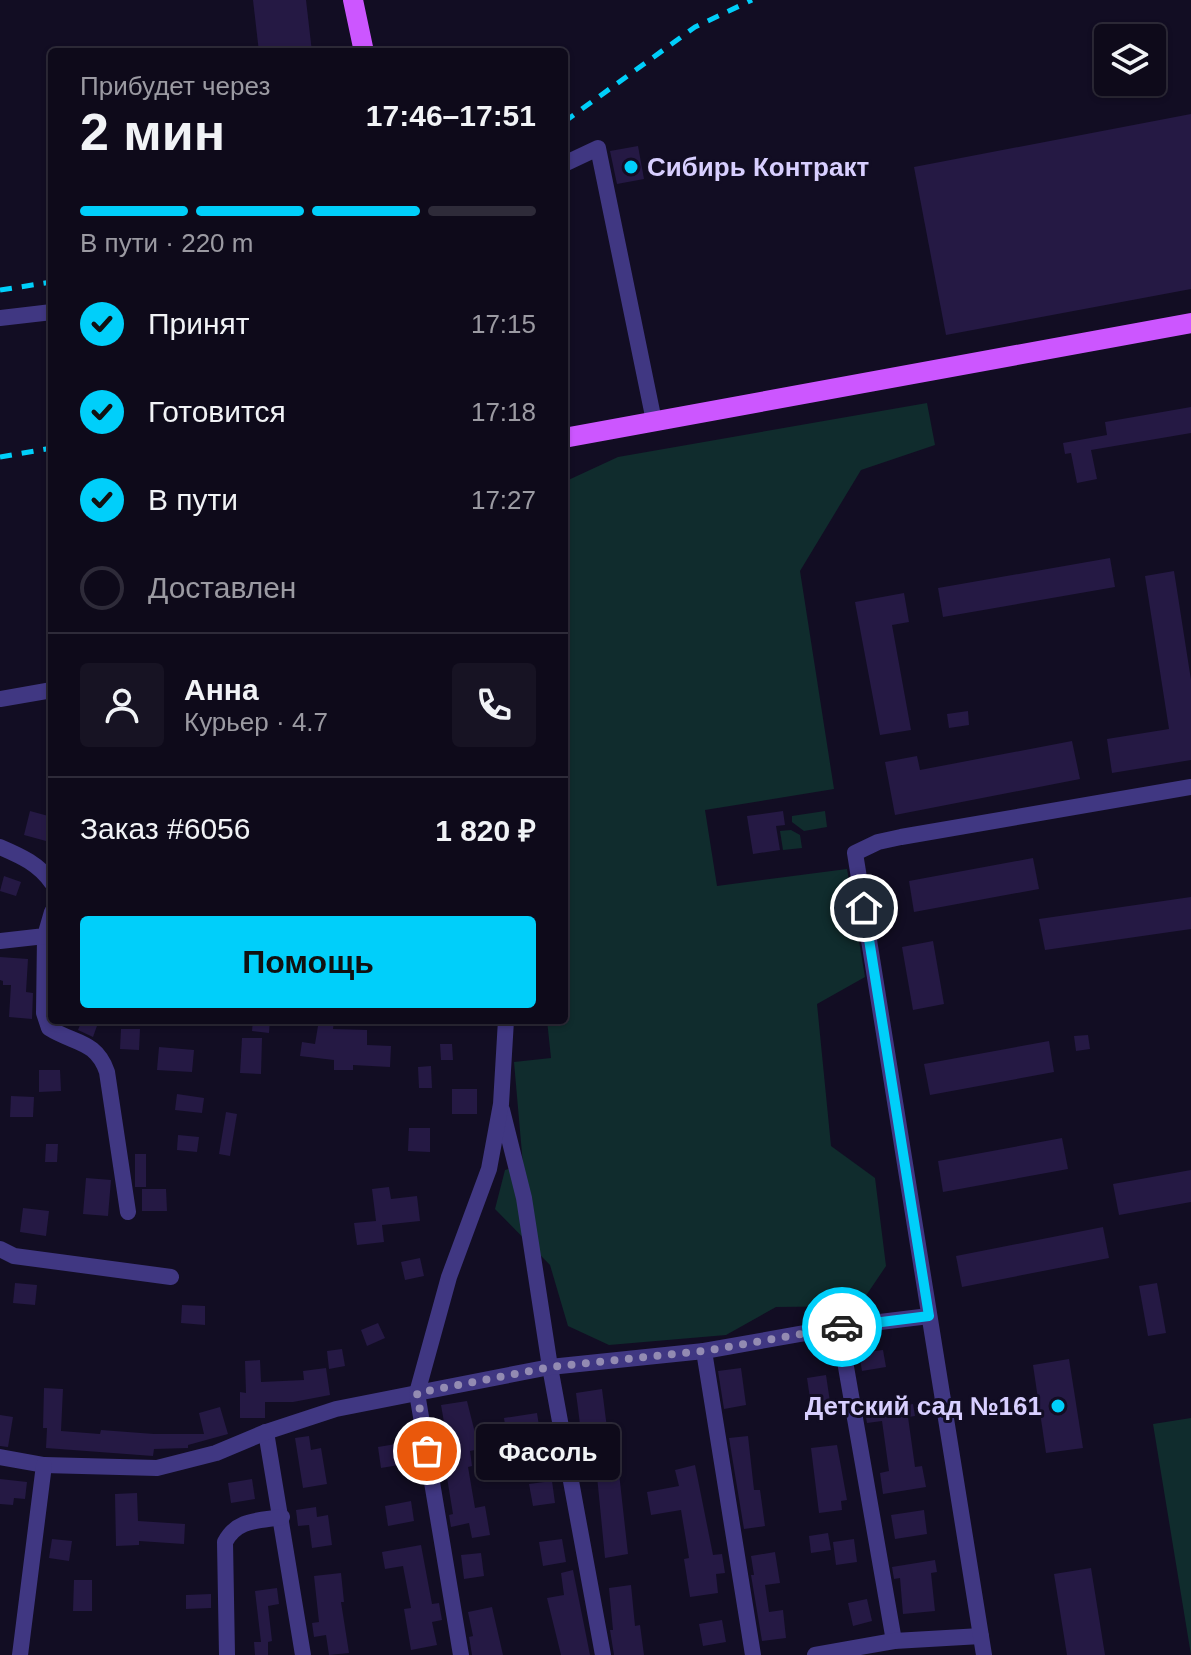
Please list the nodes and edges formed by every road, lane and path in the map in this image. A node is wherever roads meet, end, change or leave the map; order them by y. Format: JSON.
{"nodes":[{"id":1,"x":353,"y":0,"type":"edge"},
{"id":2,"x":363,"y":48,"type":"edge"},
{"id":3,"x":568,"y":162,"type":"edge"},
{"id":4,"x":48,"y":312,"type":"edge"},
{"id":5,"x":0,"y":318,"type":"edge"},
{"id":6,"x":1191,"y":323,"type":"edge"},
{"id":7,"x":654,"y":421,"type":"junction"},
{"id":8,"x":568,"y":437,"type":"edge"},
{"id":9,"x":48,"y":691,"type":"edge"},
{"id":10,"x":0,"y":699,"type":"edge"},
{"id":11,"x":1191,"y":787,"type":"edge"},
{"id":12,"x":0,"y":847,"type":"edge"},
{"id":13,"x":48,"y":877,"type":"edge"},
{"id":14,"x":48,"y":926,"type":"edge"},
{"id":15,"x":45,"y":936,"type":"junction"},
{"id":16,"x":0,"y":941,"type":"edge"},
{"id":17,"x":506,"y":1024,"type":"edge"},
{"id":18,"x":501,"y":1104,"type":"junction"},
{"id":19,"x":128,"y":1212,"type":"dead end"},
{"id":20,"x":0,"y":1249,"type":"edge"},
{"id":21,"x":171,"y":1277,"type":"dead end"},
{"id":22,"x":929,"y":1316,"type":"junction"},
{"id":23,"x":839,"y":1327,"type":"junction"},
{"id":24,"x":704,"y":1351,"type":"junction"},
{"id":25,"x":550,"y":1367,"type":"junction"},
{"id":26,"x":417,"y":1393,"type":"junction"},
{"id":27,"x":266,"y":1432,"type":"junction"},
{"id":28,"x":0,"y":1457,"type":"edge"},
{"id":29,"x":44,"y":1465,"type":"junction"},
{"id":30,"x":282,"y":1517,"type":"junction"},
{"id":31,"x":981,"y":1636,"type":"junction"},
{"id":32,"x":894,"y":1641,"type":"junction"},
{"id":33,"x":20,"y":1655,"type":"edge"},
{"id":34,"x":227,"y":1655,"type":"edge"},
{"id":35,"x":303,"y":1655,"type":"edge"},
{"id":36,"x":461,"y":1655,"type":"edge"},
{"id":37,"x":603,"y":1655,"type":"edge"},
{"id":38,"x":753,"y":1655,"type":"edge"},
{"id":39,"x":815,"y":1655,"type":"edge"},
{"id":40,"x":984,"y":1655,"type":"edge"}],
"edges":[{"from":1,"to":2,"type":"main road"},
{"from":3,"to":7,"type":"street"},
{"from":4,"to":5,"type":"street"},
{"from":6,"to":7,"type":"main road"},
{"from":7,"to":8,"type":"main road"},
{"from":9,"to":10,"type":"street"},
{"from":11,"to":22,"type":"street"},
{"from":12,"to":13,"type":"street"},
{"from":14,"to":15,"type":"street"},
{"from":15,"to":16,"type":"street"},
{"from":15,"to":19,"type":"street"},
{"from":17,"to":18,"type":"street"},
{"from":18,"to":25,"type":"street"},
{"from":18,"to":26,"type":"street"},
{"from":20,"to":21,"type":"street"},
{"from":22,"to":23,"type":"street"},
{"from":22,"to":31,"type":"street"},
{"from":23,"to":24,"type":"street"},
{"from":23,"to":32,"type":"street"},
{"from":24,"to":25,"type":"street"},
{"from":24,"to":38,"type":"street"},
{"from":25,"to":26,"type":"street"},
{"from":25,"to":37,"type":"street"},
{"from":26,"to":27,"type":"street"},
{"from":26,"to":36,"type":"street"},
{"from":27,"to":29,"type":"street"},
{"from":27,"to":30,"type":"street"},
{"from":28,"to":29,"type":"street"},
{"from":29,"to":33,"type":"street"},
{"from":30,"to":34,"type":"street"},
{"from":30,"to":35,"type":"street"},
{"from":31,"to":32,"type":"street"},
{"from":31,"to":40,"type":"street"},
{"from":32,"to":39,"type":"street"}]}
